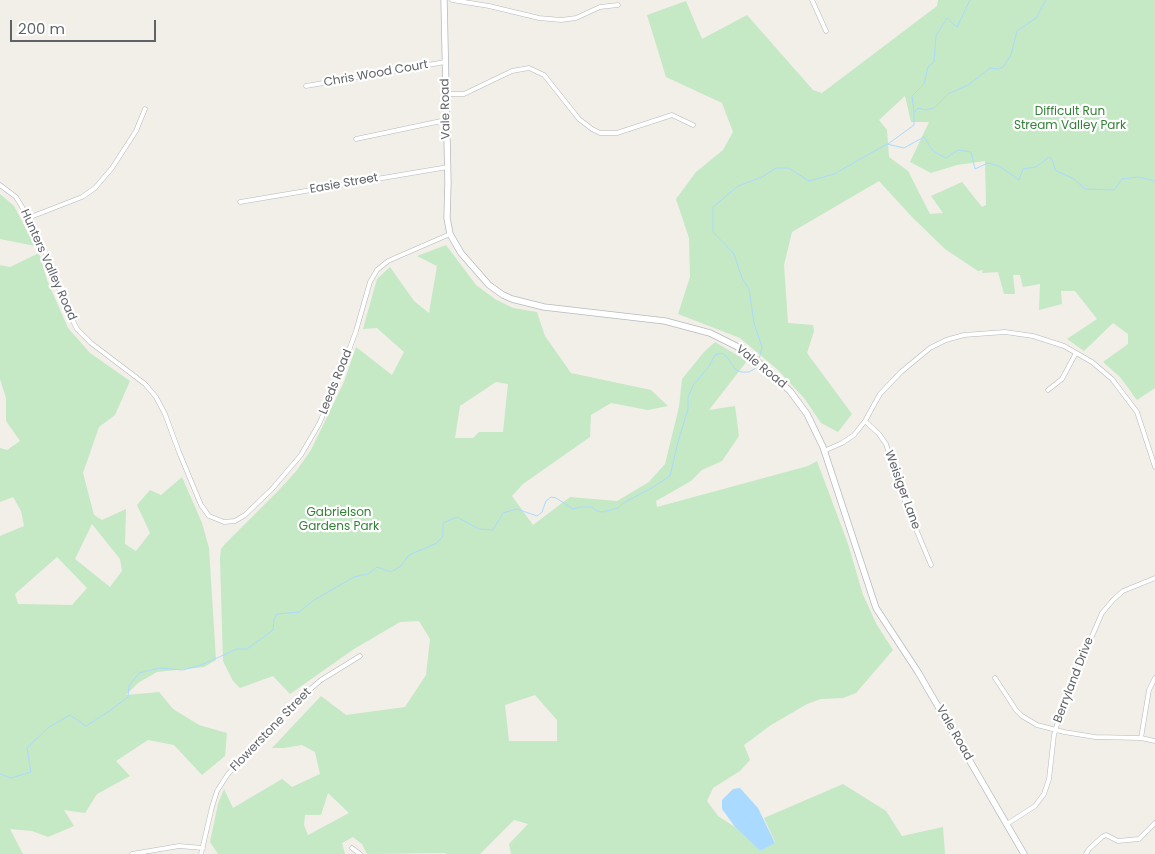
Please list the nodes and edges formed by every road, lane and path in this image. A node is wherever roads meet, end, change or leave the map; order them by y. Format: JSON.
{"nodes":[{"id":1,"x":444,"y":0,"type":"edge"},
{"id":2,"x":452,"y":0,"type":"edge"},
{"id":3,"x":812,"y":0,"type":"edge"},
{"id":4,"x":618,"y":5,"type":"dead end"},
{"id":5,"x":826,"y":31,"type":"dead end"},
{"id":6,"x":445,"y":62,"type":"junction"},
{"id":7,"x":306,"y":86,"type":"dead end"},
{"id":8,"x":446,"y":94,"type":"junction"},
{"id":9,"x":145,"y":108,"type":"dead end"},
{"id":10,"x":446,"y":120,"type":"junction"},
{"id":11,"x":693,"y":125,"type":"dead end"},
{"id":12,"x":356,"y":139,"type":"dead end"},
{"id":13,"x":448,"y":167,"type":"junction"},
{"id":14,"x":0,"y":185,"type":"edge"},
{"id":15,"x":240,"y":202,"type":"dead end"},
{"id":16,"x":28,"y":218,"type":"junction"},
{"id":17,"x":450,"y":234,"type":"junction"},
{"id":18,"x":1076,"y":353,"type":"junction"},
{"id":19,"x":1048,"y":390,"type":"dead end"},
{"id":20,"x":865,"y":421,"type":"junction"},
{"id":21,"x":824,"y":451,"type":"junction"},
{"id":22,"x":1155,"y":467,"type":"edge"},
{"id":23,"x":210,"y":516,"type":"joint"},
{"id":24,"x":931,"y":564,"type":"dead end"},
{"id":25,"x":1155,"y":578,"type":"edge"},
{"id":26,"x":360,"y":656,"type":"dead end"},
{"id":27,"x":995,"y":678,"type":"dead end"},
{"id":28,"x":1155,"y":678,"type":"edge"},
{"id":29,"x":1055,"y":730,"type":"junction"},
{"id":30,"x":1141,"y":738,"type":"junction"},
{"id":31,"x":1155,"y":741,"type":"edge"},
{"id":32,"x":1155,"y":822,"type":"edge"},
{"id":33,"x":1007,"y":824,"type":"junction"},
{"id":34,"x":203,"y":848,"type":"junction"},
{"id":35,"x":352,"y":848,"type":"dead end"},
{"id":36,"x":132,"y":854,"type":"edge"},
{"id":37,"x":201,"y":854,"type":"edge"},
{"id":38,"x":360,"y":854,"type":"edge"},
{"id":39,"x":1024,"y":854,"type":"edge"},
{"id":40,"x":1086,"y":854,"type":"edge"}],
"edges":[{"from":1,"to":6,"type":"main road","name":"Vale Road"},
{"from":2,"to":4,"type":"street"},
{"from":3,"to":5,"type":"street"},
{"from":6,"to":7,"type":"street","name":"Chris Wood Court"},
{"from":6,"to":8,"type":"main road","name":"Vale Road"},
{"from":8,"to":10,"type":"main road","name":"Vale Road"},
{"from":8,"to":11,"type":"street"},
{"from":9,"to":16,"type":"street"},
{"from":10,"to":12,"type":"street"},
{"from":10,"to":13,"type":"main road","name":"Vale Road"},
{"from":13,"to":15,"type":"street","name":"Easie Street"},
{"from":13,"to":17,"type":"main road","name":"Vale Road"},
{"from":14,"to":16,"type":"street","name":"Hunters Valley Road"},
{"from":16,"to":23,"type":"street","name":"Hunters Valley Road"},
{"from":17,"to":21,"type":"main road","name":"Vale Road"},
{"from":17,"to":23,"type":"street","name":"Leeds Road"},
{"from":18,"to":19,"type":"street"},
{"from":18,"to":20,"type":"street"},
{"from":18,"to":22,"type":"street"},
{"from":20,"to":21,"type":"street"},
{"from":20,"to":24,"type":"street","name":"Weisiger Lane"},
{"from":21,"to":33,"type":"main road","name":"Vale Road"},
{"from":25,"to":29,"type":"street","name":"Berryland Drive"},
{"from":26,"to":34,"type":"street","name":"Flowerstone Street"},
{"from":27,"to":29,"type":"street"},
{"from":28,"to":30,"type":"street"},
{"from":29,"to":30,"type":"street"},
{"from":29,"to":33,"type":"street","name":"Berryland Drive"},
{"from":30,"to":31,"type":"street"},
{"from":32,"to":40,"type":"street"},
{"from":33,"to":39,"type":"main road","name":"Vale Road"},
{"from":34,"to":36,"type":"street"},
{"from":34,"to":37,"type":"street","name":"Flowerstone Street"},
{"from":35,"to":38,"type":"street"}]}
